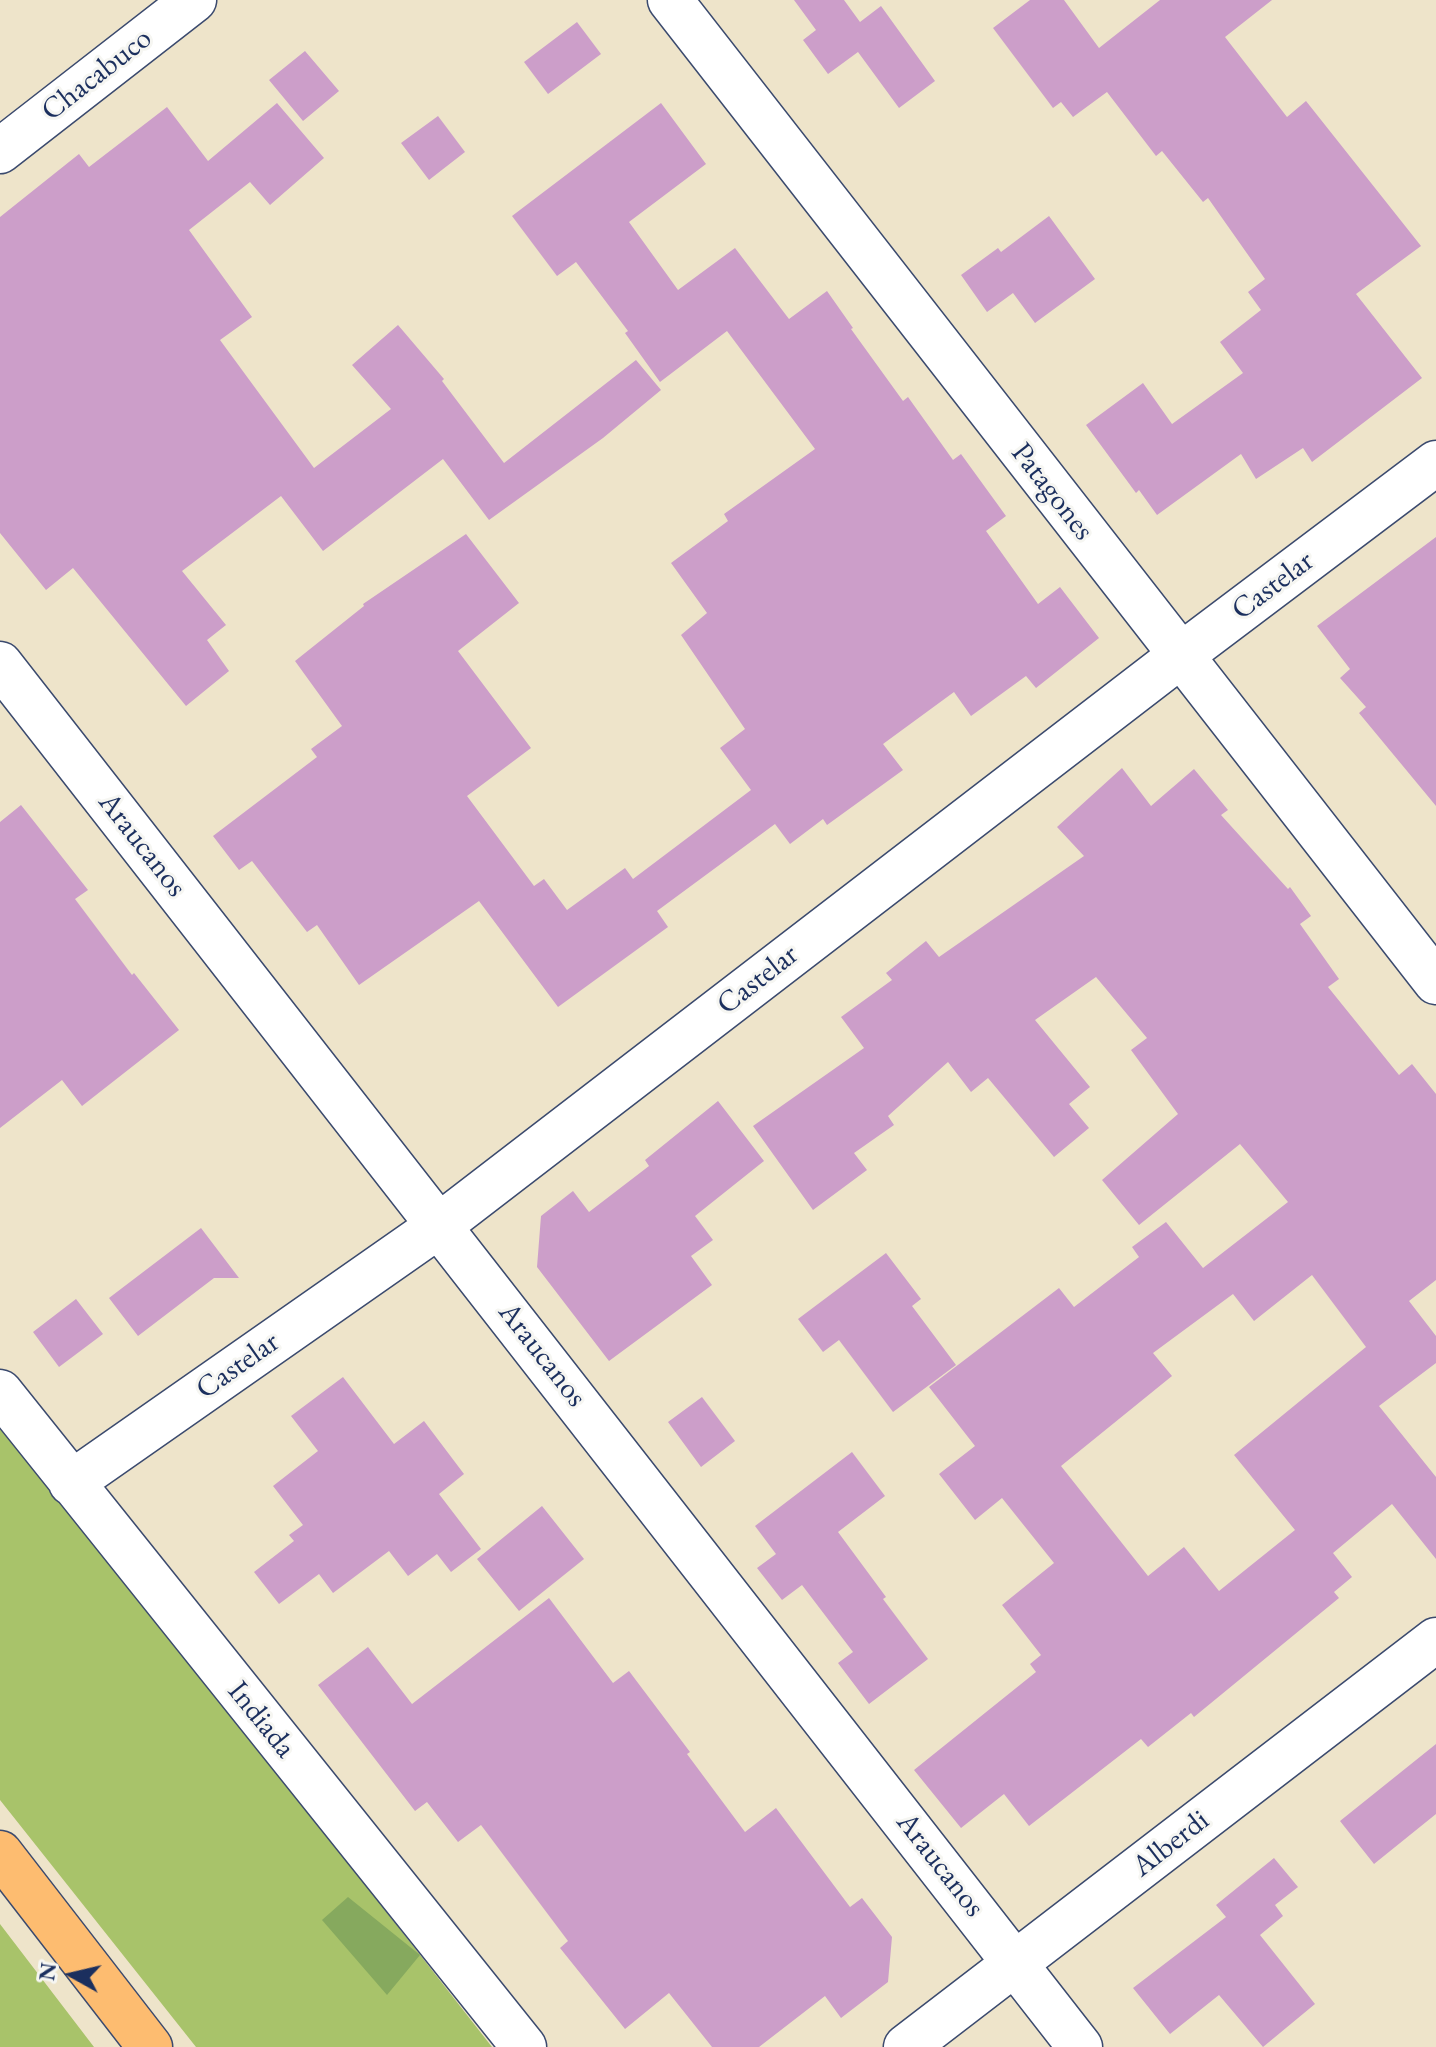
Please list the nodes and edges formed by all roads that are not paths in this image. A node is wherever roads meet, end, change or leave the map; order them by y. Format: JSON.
{"nodes":[{"id":1,"x":194,"y":0,"type":"edge"},
{"id":2,"x":670,"y":0,"type":"edge"},
{"id":3,"x":0,"y":151,"type":"edge"},
{"id":4,"x":1436,"y":463,"type":"edge"},
{"id":5,"x":1180,"y":656,"type":"junction"},
{"id":6,"x":0,"y":664,"type":"edge"},
{"id":7,"x":1436,"y":982,"type":"edge"},
{"id":8,"x":440,"y":1225,"type":"junction"},
{"id":9,"x":0,"y":1392,"type":"edge"},
{"id":10,"x":71,"y":1483,"type":"junction"},
{"id":11,"x":1436,"y":1640,"type":"edge"},
{"id":12,"x":0,"y":1853,"type":"edge"},
{"id":13,"x":1017,"y":1963,"type":"junction"},
{"id":14,"x":150,"y":2047,"type":"edge"},
{"id":15,"x":524,"y":2047,"type":"edge"},
{"id":16,"x":906,"y":2047,"type":"edge"},
{"id":17,"x":1080,"y":2047,"type":"edge"}],
"edges":[{"from":1,"to":3,"type":"street","name":"Chacabuco"},
{"from":2,"to":5,"type":"street","name":"Patagones"},
{"from":4,"to":5,"type":"street","name":"Castelar"},
{"from":5,"to":7,"type":"street","name":"Patagones"},
{"from":5,"to":8,"type":"street","name":"Castelar"},
{"from":6,"to":8,"type":"street","name":"Araucanos"},
{"from":8,"to":10,"type":"street","name":"Castelar"},
{"from":8,"to":13,"type":"street","name":"Araucanos"},
{"from":9,"to":10,"type":"street","name":"Indiada"},
{"from":10,"to":15,"type":"street","name":"Indiada"},
{"from":11,"to":13,"type":"street","name":"Alberdi"},
{"from":12,"to":14,"type":"main road"},
{"from":13,"to":16,"type":"street","name":"Alberdi"},
{"from":13,"to":17,"type":"street","name":"Araucanos"}]}
